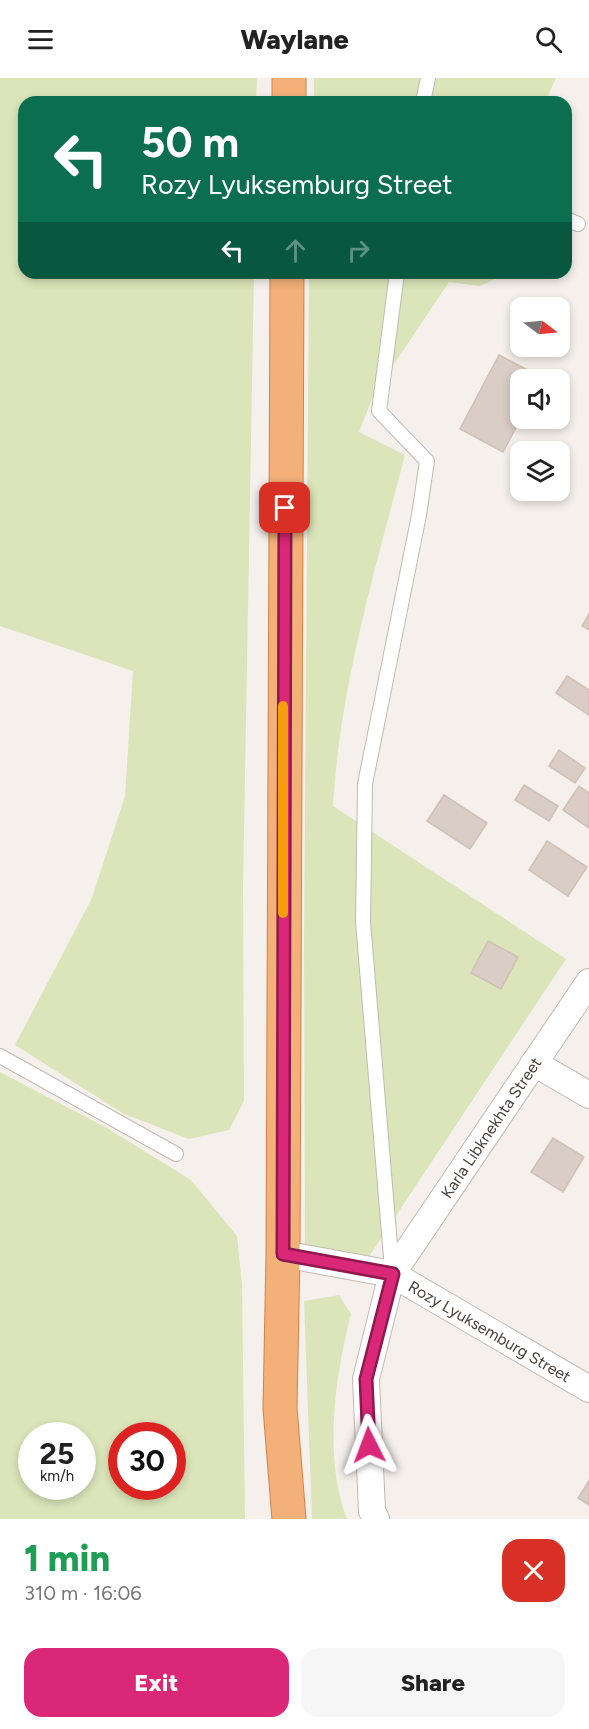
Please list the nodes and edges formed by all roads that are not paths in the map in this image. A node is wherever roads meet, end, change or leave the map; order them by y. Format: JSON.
{"nodes":[{"id":1,"x":289,"y":78,"type":"edge"},
{"id":2,"x":428,"y":78,"type":"edge"},
{"id":3,"x":289,"y":96,"type":"edge"},
{"id":4,"x":424,"y":96,"type":"edge"},
{"id":5,"x":287,"y":279,"type":"edge"},
{"id":6,"x":396,"y":279,"type":"edge"},
{"id":7,"x":589,"y":982,"type":"edge"},
{"id":8,"x":0,"y":1056,"type":"edge"},
{"id":9,"x":534,"y":1063,"type":"junction"},
{"id":10,"x":589,"y":1095,"type":"edge"},
{"id":11,"x":176,"y":1154,"type":"dead end"},
{"id":12,"x":283,"y":1254,"type":"junction"},
{"id":13,"x":393,"y":1274,"type":"junction"},
{"id":14,"x":589,"y":1389,"type":"edge"},
{"id":15,"x":289,"y":1519,"type":"edge"},
{"id":16,"x":376,"y":1519,"type":"edge"}],
"edges":[{"from":1,"to":3,"type":"highway"},
{"from":2,"to":4,"type":"lane"},
{"from":5,"to":12,"type":"highway"},
{"from":6,"to":13,"type":"lane"},
{"from":7,"to":9,"type":"street","name":"Karla Libknekhta Street"},
{"from":8,"to":11,"type":"lane"},
{"from":9,"to":10,"type":"street"},
{"from":9,"to":13,"type":"street","name":"Karla Libknekhta Street"},
{"from":12,"to":13,"type":"street","name":"Rozy Lyuksemburg Street"},
{"from":12,"to":15,"type":"highway"},
{"from":13,"to":14,"type":"street","name":"Rozy Lyuksemburg Street"},
{"from":13,"to":16,"type":"street","name":"Karla Libknekhta Street"}]}
